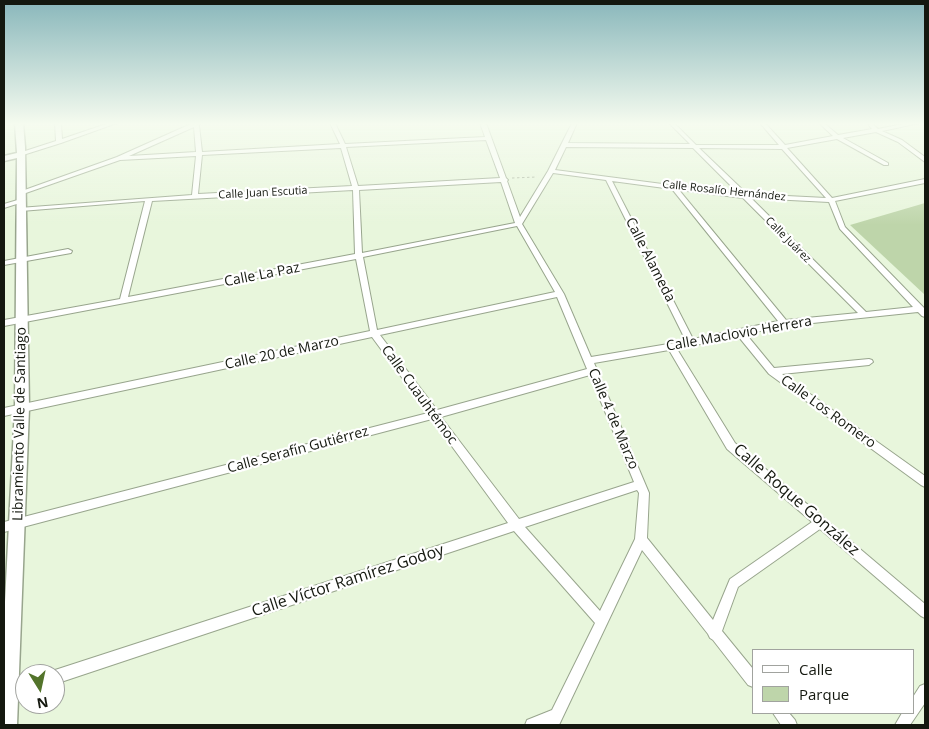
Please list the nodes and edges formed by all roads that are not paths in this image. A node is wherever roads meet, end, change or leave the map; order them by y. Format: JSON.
{"nodes":[{"id":1,"x":21,"y":157,"type":"edge"},
{"id":2,"x":131,"y":157,"type":"edge"},
{"id":3,"x":199,"y":157,"type":"edge"},
{"id":4,"x":346,"y":157,"type":"edge"},
{"id":5,"x":496,"y":157,"type":"edge"},
{"id":6,"x":558,"y":157,"type":"edge"},
{"id":7,"x":705,"y":157,"type":"edge"},
{"id":8,"x":791,"y":157,"type":"edge"},
{"id":9,"x":874,"y":157,"type":"edge"},
{"id":10,"x":118,"y":158,"type":"joint"},
{"id":11,"x":886,"y":164,"type":"dead end"},
{"id":12,"x":549,"y":174,"type":"junction"},
{"id":13,"x":608,"y":178,"type":"junction"},
{"id":14,"x":505,"y":180,"type":"junction"},
{"id":15,"x":925,"y":181,"type":"edge"},
{"id":16,"x":674,"y":187,"type":"junction"},
{"id":17,"x":356,"y":188,"type":"junction"},
{"id":18,"x":743,"y":196,"type":"junction"},
{"id":19,"x":195,"y":197,"type":"junction"},
{"id":20,"x":149,"y":199,"type":"junction"},
{"id":21,"x":831,"y":200,"type":"junction"},
{"id":22,"x":21,"y":201,"type":"junction"},
{"id":23,"x":4,"y":206,"type":"edge"},
{"id":24,"x":519,"y":224,"type":"junction"},
{"id":25,"x":68,"y":251,"type":"dead end"},
{"id":26,"x":359,"y":256,"type":"junction"},
{"id":27,"x":21,"y":262,"type":"junction"},
{"id":28,"x":4,"y":263,"type":"edge"},
{"id":29,"x":560,"y":294,"type":"junction"},
{"id":30,"x":123,"y":301,"type":"junction"},
{"id":31,"x":922,"y":311,"type":"edge"},
{"id":32,"x":864,"y":314,"type":"junction"},
{"id":33,"x":21,"y":320,"type":"junction"},
{"id":34,"x":4,"y":323,"type":"edge"},
{"id":35,"x":784,"y":323,"type":"junction"},
{"id":36,"x":740,"y":332,"type":"junction"},
{"id":37,"x":374,"y":334,"type":"junction"},
{"id":38,"x":691,"y":343,"type":"junction"},
{"id":39,"x":671,"y":346,"type":"junction"},
{"id":40,"x":588,"y":361,"type":"junction"},
{"id":41,"x":869,"y":362,"type":"dead end"},
{"id":42,"x":592,"y":371,"type":"junction"},
{"id":43,"x":772,"y":372,"type":"junction"},
{"id":44,"x":22,"y":408,"type":"junction"},
{"id":45,"x":4,"y":412,"type":"edge"},
{"id":46,"x":433,"y":415,"type":"junction"},
{"id":47,"x":925,"y":482,"type":"edge"},
{"id":48,"x":641,"y":484,"type":"junction"},
{"id":49,"x":822,"y":522,"type":"junction"},
{"id":50,"x":18,"y":524,"type":"junction"},
{"id":51,"x":517,"y":526,"type":"junction"},
{"id":52,"x":4,"y":527,"type":"edge"},
{"id":53,"x":641,"y":540,"type":"junction"},
{"id":54,"x":925,"y":612,"type":"edge"},
{"id":55,"x":602,"y":622,"type":"junction"},
{"id":56,"x":714,"y":634,"type":"junction"},
{"id":57,"x":65,"y":674,"type":"edge"},
{"id":58,"x":752,"y":679,"type":"edge"},
{"id":59,"x":925,"y":691,"type":"edge"},
{"id":60,"x":6,"y":693,"type":"edge"},
{"id":61,"x":914,"y":708,"type":"edge"},
{"id":62,"x":781,"y":714,"type":"edge"},
{"id":63,"x":909,"y":714,"type":"edge"},
{"id":64,"x":555,"y":720,"type":"edge"},
{"id":65,"x":7,"y":725,"type":"edge"},
{"id":66,"x":532,"y":725,"type":"edge"},
{"id":67,"x":790,"y":725,"type":"edge"},
{"id":68,"x":902,"y":725,"type":"edge"}],
"edges":[{"from":1,"to":22,"type":"street","name":"Libramiento Valle de Santiago"},
{"from":2,"to":10,"type":"street"},
{"from":3,"to":19,"type":"street"},
{"from":4,"to":17,"type":"street","name":"Calle Cuauhtémoc"},
{"from":5,"to":14,"type":"street","name":"Calle 4 de Marzo"},
{"from":6,"to":12,"type":"street"},
{"from":7,"to":18,"type":"street","name":"Calle Juárez"},
{"from":8,"to":21,"type":"street"},
{"from":9,"to":11,"type":"street"},
{"from":10,"to":22,"type":"street"},
{"from":12,"to":13,"type":"street","name":"Calle Rosalío Hernández"},
{"from":12,"to":24,"type":"street"},
{"from":13,"to":16,"type":"street","name":"Calle Rosalío Hernández"},
{"from":13,"to":38,"type":"street","name":"Calle Alameda"},
{"from":14,"to":17,"type":"street","name":"Calle Juan Escutia"},
{"from":14,"to":24,"type":"street","name":"Calle 4 de Marzo"},
{"from":15,"to":21,"type":"street","name":"Calle Rosalío Hernández"},
{"from":16,"to":18,"type":"street","name":"Calle Rosalío Hernández"},
{"from":16,"to":35,"type":"street"},
{"from":17,"to":19,"type":"street","name":"Calle Juan Escutia"},
{"from":17,"to":26,"type":"street","name":"Calle Cuauhtémoc"},
{"from":18,"to":21,"type":"street","name":"Calle Rosalío Hernández"},
{"from":18,"to":32,"type":"street","name":"Calle Juárez"},
{"from":19,"to":20,"type":"street","name":"Calle Juan Escutia"},
{"from":20,"to":22,"type":"street","name":"Calle Juan Escutia"},
{"from":20,"to":30,"type":"street"},
{"from":21,"to":31,"type":"street"},
{"from":22,"to":23,"type":"street"},
{"from":22,"to":27,"type":"street","name":"Libramiento Valle de Santiago"},
{"from":24,"to":26,"type":"street","name":"Calle La Paz"},
{"from":24,"to":29,"type":"street","name":"Calle 4 de Marzo"},
{"from":25,"to":27,"type":"street"},
{"from":26,"to":30,"type":"street","name":"Calle La Paz"},
{"from":26,"to":37,"type":"street","name":"Calle Cuauhtémoc"},
{"from":27,"to":28,"type":"street"},
{"from":27,"to":33,"type":"street","name":"Libramiento Valle de Santiago"},
{"from":29,"to":37,"type":"street","name":"Calle 20 de Marzo"},
{"from":29,"to":40,"type":"street","name":"Calle 4 de Marzo"},
{"from":30,"to":33,"type":"street","name":"Calle La Paz"},
{"from":31,"to":32,"type":"street","name":"Calle Maclovio Herrera"},
{"from":32,"to":35,"type":"street","name":"Calle Maclovio Herrera"},
{"from":33,"to":34,"type":"street","name":"Calle La Paz"},
{"from":33,"to":44,"type":"street","name":"Libramiento Valle de Santiago"},
{"from":35,"to":36,"type":"street","name":"Calle Maclovio Herrera"},
{"from":36,"to":38,"type":"street","name":"Calle Maclovio Herrera"},
{"from":36,"to":43,"type":"street","name":"Calle Los Romero"},
{"from":37,"to":44,"type":"street","name":"Calle 20 de Marzo"},
{"from":37,"to":46,"type":"street","name":"Calle Cuauhtémoc"},
{"from":38,"to":39,"type":"street","name":"Calle Maclovio Herrera"},
{"from":39,"to":40,"type":"street","name":"Calle Maclovio Herrera"},
{"from":39,"to":49,"type":"street","name":"Calle Roque González"},
{"from":40,"to":42,"type":"street","name":"Calle 4 de Marzo"},
{"from":41,"to":43,"type":"street"},
{"from":42,"to":46,"type":"street","name":"Calle Serafín Gutiérrez"},
{"from":42,"to":48,"type":"street","name":"Calle 4 de Marzo"},
{"from":43,"to":47,"type":"street","name":"Calle Los Romero"},
{"from":44,"to":45,"type":"street","name":"Calle 20 de Marzo"},
{"from":44,"to":50,"type":"street","name":"Libramiento Valle de Santiago"},
{"from":46,"to":50,"type":"street","name":"Calle Serafín Gutiérrez"},
{"from":46,"to":51,"type":"street","name":"Calle Cuauhtémoc"},
{"from":48,"to":51,"type":"street","name":"Calle Víctor Ramírez Godoy"},
{"from":48,"to":53,"type":"street","name":"Calle 4 de Marzo"},
{"from":49,"to":54,"type":"street","name":"Calle Roque González"},
{"from":49,"to":56,"type":"street"},
{"from":50,"to":52,"type":"street","name":"Calle Serafín Gutiérrez"},
{"from":50,"to":60,"type":"street","name":"Libramiento Valle de Santiago"},
{"from":51,"to":55,"type":"street","name":"Calle Cuauhtémoc"},
{"from":51,"to":57,"type":"street","name":"Calle Víctor Ramírez Godoy"},
{"from":53,"to":55,"type":"street","name":"Calle 4 de Marzo"},
{"from":53,"to":56,"type":"street"},
{"from":55,"to":64,"type":"street","name":"Calle 4 de Marzo"},
{"from":56,"to":58,"type":"street"},
{"from":59,"to":61,"type":"street"},
{"from":60,"to":65,"type":"street","name":"Libramiento Valle de Santiago"},
{"from":62,"to":67,"type":"street"},
{"from":63,"to":68,"type":"street"},
{"from":64,"to":66,"type":"street"}]}
